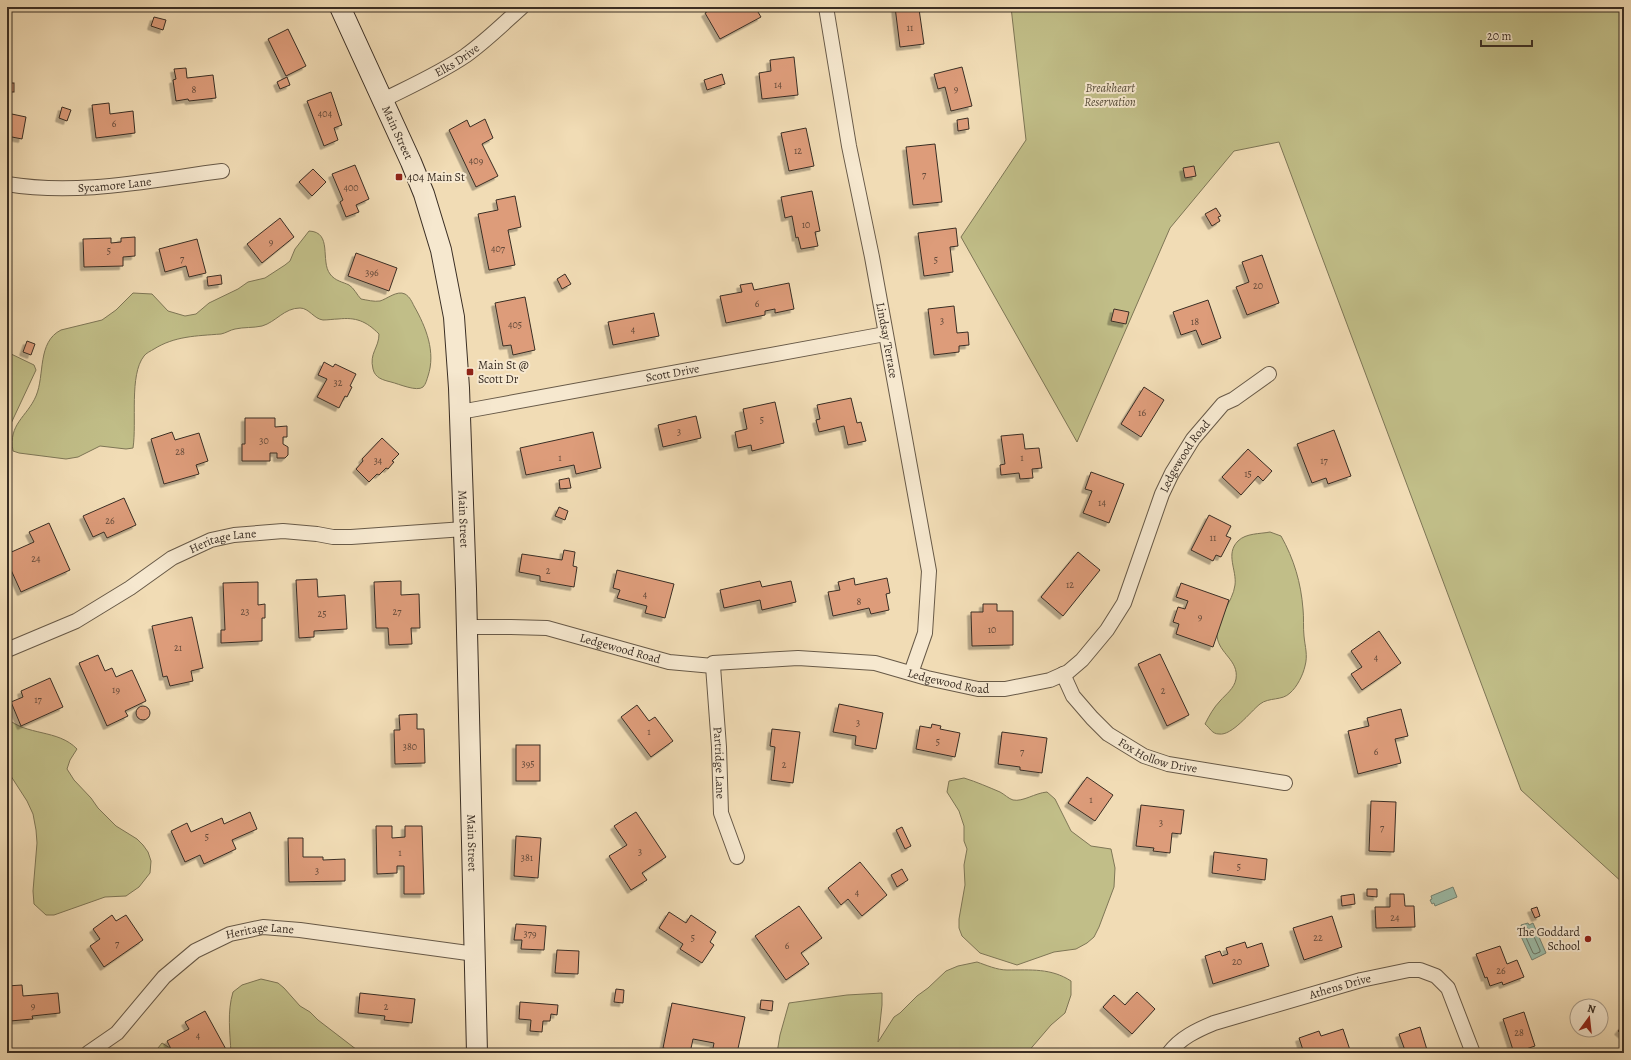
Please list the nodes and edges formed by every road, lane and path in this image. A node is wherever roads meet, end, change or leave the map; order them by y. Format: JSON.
{"nodes":[{"id":1,"x":340,"y":7,"type":"edge"},
{"id":2,"x":522,"y":7,"type":"edge"},
{"id":3,"x":826,"y":7,"type":"edge"},
{"id":4,"x":383,"y":100,"type":"junction"},
{"id":5,"x":222,"y":171,"type":"dead end"},
{"id":6,"x":7,"y":184,"type":"edge"},
{"id":7,"x":885,"y":334,"type":"junction"},
{"id":8,"x":1269,"y":374,"type":"dead end"},
{"id":9,"x":460,"y":412,"type":"junction"},
{"id":10,"x":464,"y":529,"type":"junction"},
{"id":11,"x":467,"y":627,"type":"junction"},
{"id":12,"x":7,"y":650,"type":"edge"},
{"id":13,"x":713,"y":666,"type":"junction"},
{"id":14,"x":910,"y":673,"type":"junction"},
{"id":15,"x":1063,"y":674,"type":"junction"},
{"id":16,"x":1286,"y":783,"type":"dead end"},
{"id":17,"x":738,"y":857,"type":"dead end"},
{"id":18,"x":476,"y":954,"type":"junction"},
{"id":19,"x":88,"y":1053,"type":"edge"},
{"id":20,"x":477,"y":1053,"type":"edge"},
{"id":21,"x":1169,"y":1053,"type":"edge"},
{"id":22,"x":1473,"y":1053,"type":"edge"}],
"edges":[{"from":1,"to":4,"type":"main road","name":"Main Street"},
{"from":2,"to":4,"type":"street","name":"Elks Drive"},
{"from":3,"to":7,"type":"street","name":"Lindsay Terrace"},
{"from":4,"to":9,"type":"main road","name":"Main Street"},
{"from":5,"to":6,"type":"street","name":"Sycamore Lane"},
{"from":7,"to":9,"type":"street","name":"Scott Drive"},
{"from":7,"to":14,"type":"street","name":"Lindsay Terrace"},
{"from":8,"to":15,"type":"street","name":"Ledgewood Road"},
{"from":9,"to":10,"type":"main road","name":"Main Street"},
{"from":10,"to":11,"type":"main road","name":"Main Street"},
{"from":10,"to":12,"type":"street","name":"Heritage Lane"},
{"from":11,"to":13,"type":"street","name":"Ledgewood Road"},
{"from":11,"to":18,"type":"main road","name":"Main Street"},
{"from":13,"to":14,"type":"street","name":"Ledgewood Road"},
{"from":13,"to":17,"type":"street","name":"Partridge Lane"},
{"from":14,"to":15,"type":"street","name":"Ledgewood Road"},
{"from":15,"to":16,"type":"street","name":"Fox Hollow Drive"},
{"from":18,"to":19,"type":"street","name":"Heritage Lane"},
{"from":18,"to":20,"type":"main road","name":"Main Street"},
{"from":21,"to":22,"type":"street","name":"Athens Drive"}]}
